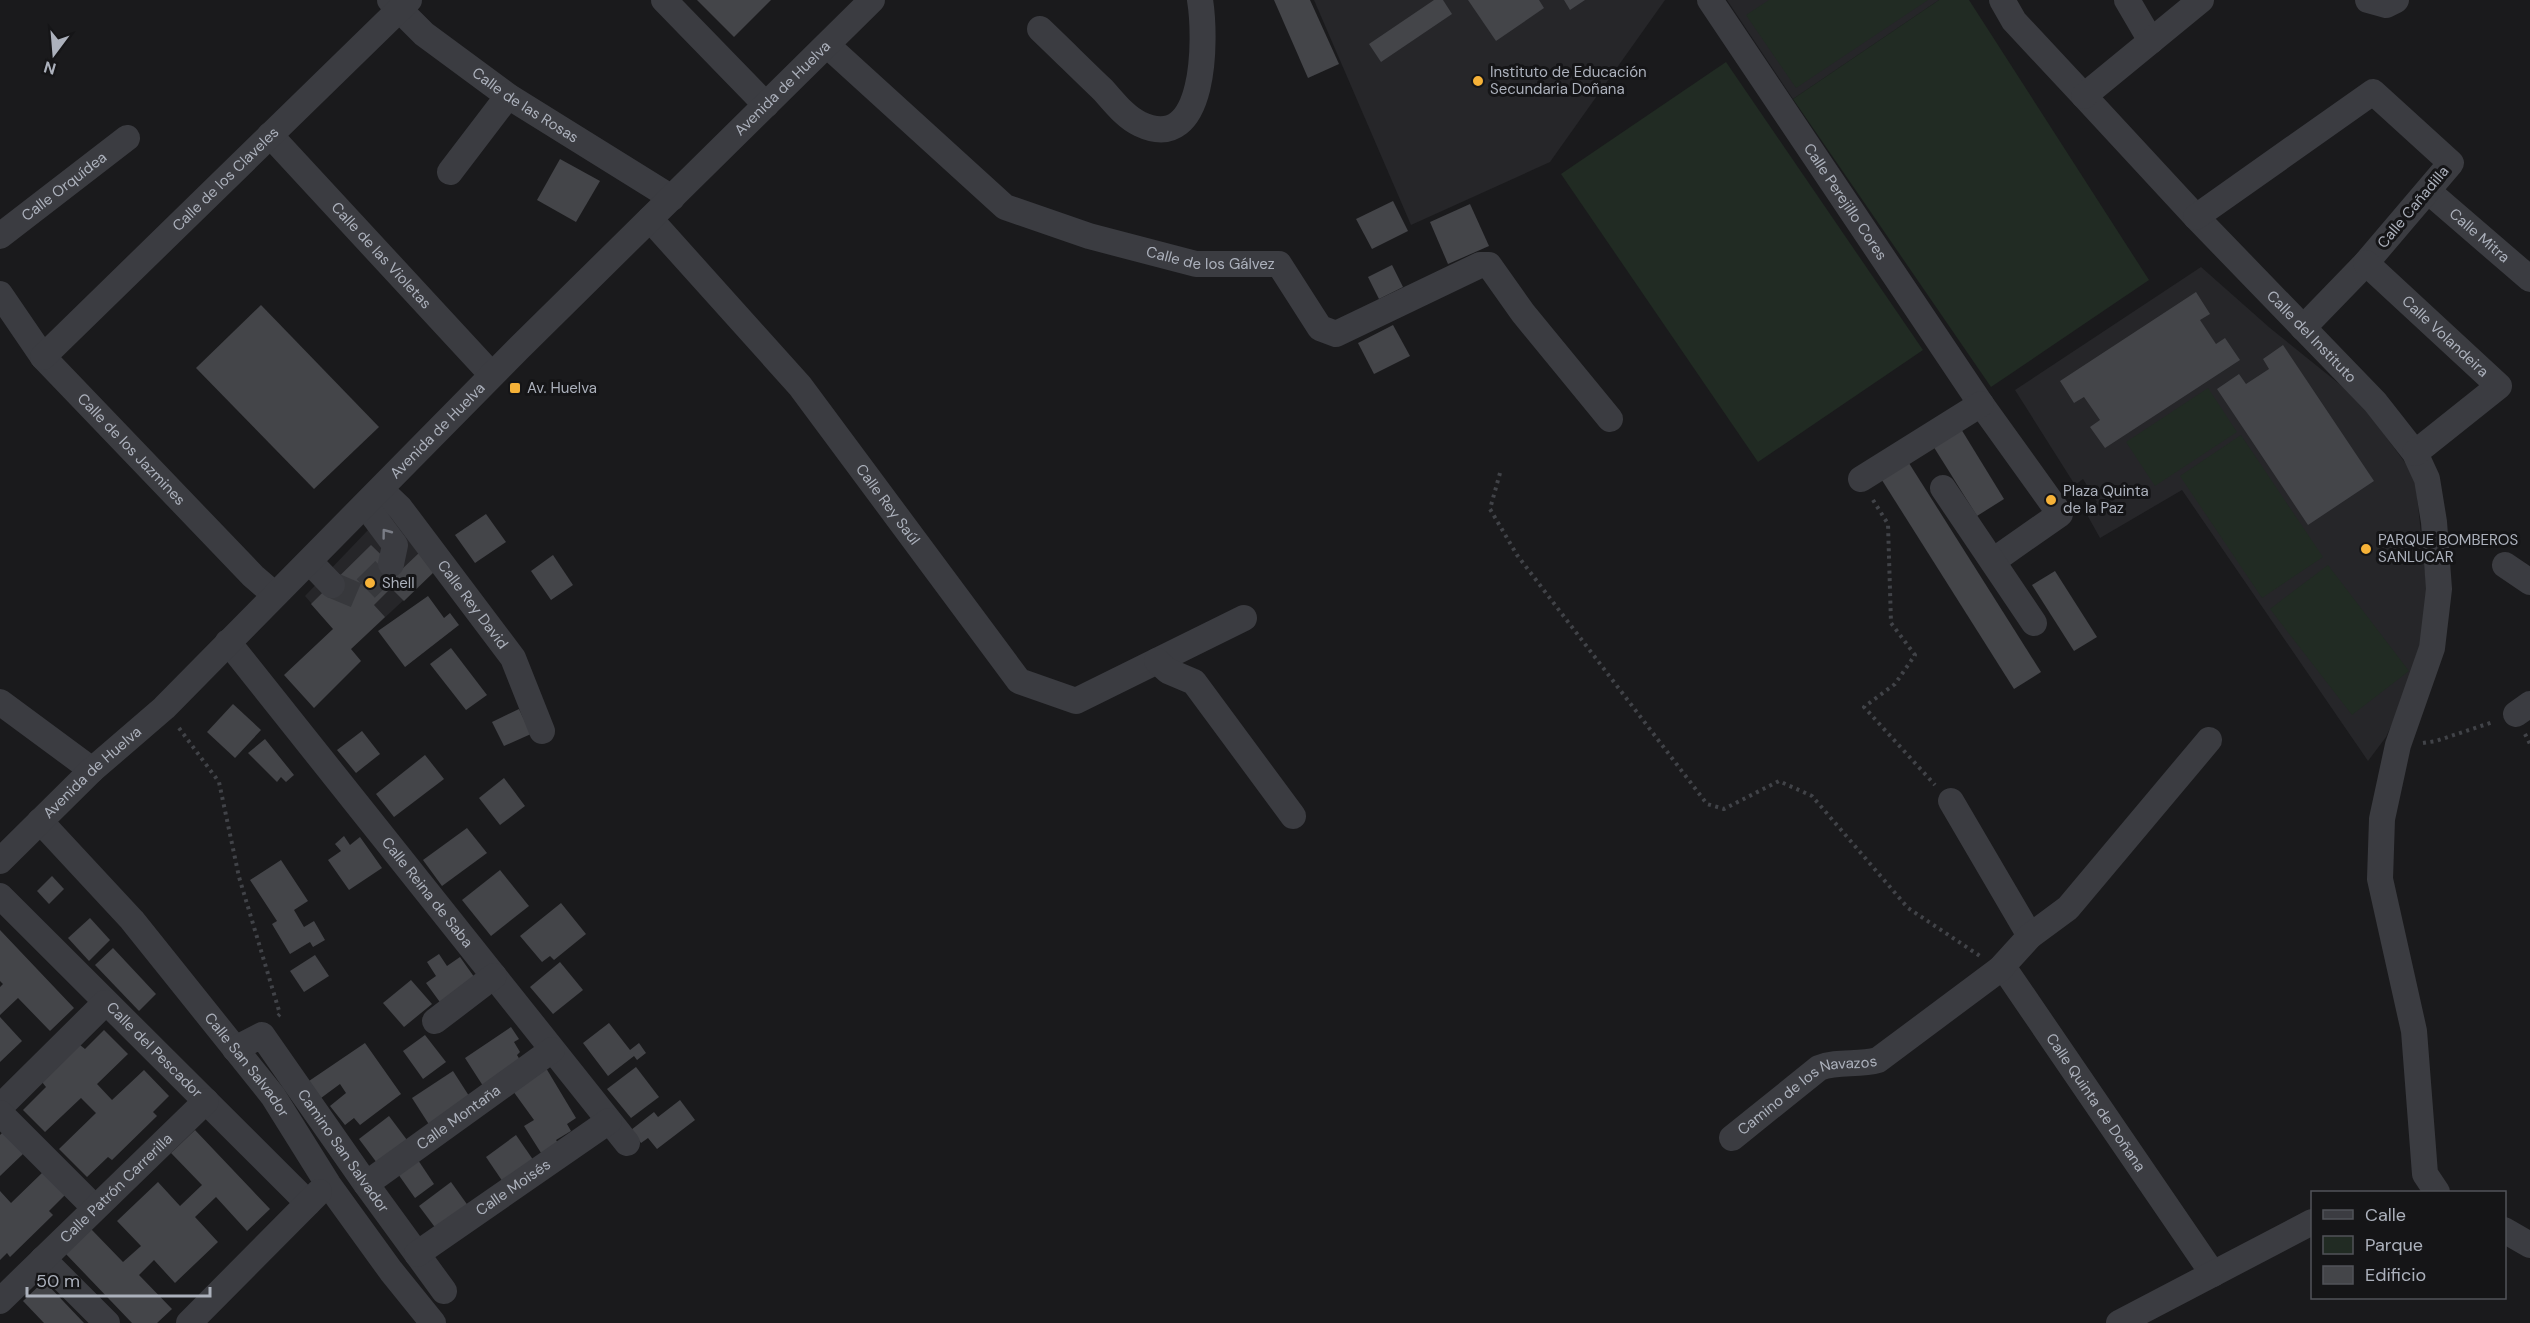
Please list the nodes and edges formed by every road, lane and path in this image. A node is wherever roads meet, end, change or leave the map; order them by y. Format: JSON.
{"nodes":[{"id":1,"x":664,"y":0,"type":"edge"},
{"id":2,"x":872,"y":0,"type":"edge"},
{"id":3,"x":1200,"y":0,"type":"edge"},
{"id":4,"x":1710,"y":0,"type":"edge"},
{"id":5,"x":2002,"y":0,"type":"edge"},
{"id":6,"x":2127,"y":0,"type":"edge"},
{"id":7,"x":2201,"y":0,"type":"edge"},
{"id":8,"x":2368,"y":0,"type":"edge"},
{"id":9,"x":2396,"y":0,"type":"edge"},
{"id":10,"x":399,"y":4,"type":"edge"},
{"id":11,"x":1040,"y":29,"type":"dead end"},
{"id":12,"x":2151,"y":41,"type":"junction"},
{"id":13,"x":827,"y":45,"type":"junction"},
{"id":14,"x":508,"y":96,"type":"junction"},
{"id":15,"x":2084,"y":96,"type":"junction"},
{"id":16,"x":766,"y":105,"type":"junction"},
{"id":17,"x":270,"y":135,"type":"junction"},
{"id":18,"x":127,"y":138,"type":"dead end"},
{"id":19,"x":450,"y":172,"type":"dead end"},
{"id":20,"x":2428,"y":191,"type":"junction"},
{"id":21,"x":672,"y":198,"type":"junction"},
{"id":22,"x":2196,"y":217,"type":"junction"},
{"id":23,"x":650,"y":219,"type":"junction"},
{"id":24,"x":0,"y":236,"type":"edge"},
{"id":25,"x":2366,"y":263,"type":"junction"},
{"id":26,"x":2530,"y":279,"type":"edge"},
{"id":27,"x":0,"y":294,"type":"edge"},
{"id":28,"x":2303,"y":328,"type":"junction"},
{"id":29,"x":43,"y":357,"type":"junction"},
{"id":30,"x":492,"y":375,"type":"junction"},
{"id":31,"x":1981,"y":404,"type":"junction"},
{"id":32,"x":1610,"y":418,"type":"dead end"},
{"id":33,"x":2415,"y":453,"type":"junction"},
{"id":34,"x":1500,"y":473,"type":"dead end"},
{"id":35,"x":1861,"y":479,"type":"joint"},
{"id":36,"x":1943,"y":488,"type":"dead end"},
{"id":37,"x":374,"y":498,"type":"junction"},
{"id":38,"x":1993,"y":561,"type":"junction"},
{"id":39,"x":310,"y":562,"type":"junction"},
{"id":40,"x":391,"y":564,"type":"dead end"},
{"id":41,"x":2505,"y":565,"type":"dead end"},
{"id":42,"x":2530,"y":582,"type":"edge"},
{"id":43,"x":332,"y":585,"type":"tunnel mouth"},
{"id":44,"x":275,"y":595,"type":"junction"},
{"id":45,"x":1244,"y":618,"type":"dead end"},
{"id":46,"x":2034,"y":622,"type":"dead end"},
{"id":47,"x":228,"y":642,"type":"junction"},
{"id":48,"x":1157,"y":661,"type":"junction"},
{"id":49,"x":0,"y":702,"type":"edge"},
{"id":50,"x":164,"y":708,"type":"junction"},
{"id":51,"x":2523,"y":709,"type":"edge"},
{"id":52,"x":542,"y":731,"type":"dead end"},
{"id":53,"x":2208,"y":740,"type":"dead end"},
{"id":54,"x":2398,"y":745,"type":"junction"},
{"id":55,"x":92,"y":770,"type":"junction"},
{"id":56,"x":1951,"y":801,"type":"joint"},
{"id":57,"x":1293,"y":816,"type":"dead end"},
{"id":58,"x":40,"y":820,"type":"junction"},
{"id":59,"x":4,"y":850,"type":"edge"},
{"id":60,"x":0,"y":896,"type":"edge"},
{"id":61,"x":2030,"y":936,"type":"junction"},
{"id":62,"x":2000,"y":969,"type":"junction"},
{"id":63,"x":494,"y":976,"type":"junction"},
{"id":64,"x":105,"y":1003,"type":"junction"},
{"id":65,"x":435,"y":1021,"type":"dead end"},
{"id":66,"x":262,"y":1035,"type":"junction"},
{"id":67,"x":235,"y":1049,"type":"junction"},
{"id":68,"x":552,"y":1050,"type":"junction"},
{"id":69,"x":206,"y":1101,"type":"junction"},
{"id":70,"x":0,"y":1107,"type":"edge"},
{"id":71,"x":0,"y":1113,"type":"edge"},
{"id":72,"x":609,"y":1121,"type":"junction"},
{"id":73,"x":1732,"y":1138,"type":"dead end"},
{"id":74,"x":627,"y":1143,"type":"dead end"},
{"id":75,"x":328,"y":1184,"type":"junction"},
{"id":76,"x":366,"y":1184,"type":"junction"},
{"id":77,"x":2435,"y":1191,"type":"edge"},
{"id":78,"x":308,"y":1203,"type":"junction"},
{"id":79,"x":96,"y":1208,"type":"junction"},
{"id":80,"x":2311,"y":1223,"type":"edge"},
{"id":81,"x":2506,"y":1231,"type":"edge"},
{"id":82,"x":2530,"y":1245,"type":"edge"},
{"id":83,"x":417,"y":1254,"type":"junction"},
{"id":84,"x":43,"y":1259,"type":"junction"},
{"id":85,"x":2213,"y":1274,"type":"junction"},
{"id":86,"x":444,"y":1291,"type":"dead end"},
{"id":87,"x":0,"y":1301,"type":"edge"},
{"id":88,"x":107,"y":1323,"type":"edge"},
{"id":89,"x":189,"y":1323,"type":"edge"},
{"id":90,"x":433,"y":1323,"type":"edge"},
{"id":91,"x":2119,"y":1323,"type":"edge"}],
"edges":[{"from":1,"to":16,"type":"street"},
{"from":2,"to":13,"type":"street","name":"Avenida de Huelva"},
{"from":3,"to":11,"type":"street"},
{"from":4,"to":31,"type":"street","name":"Calle Perejillo Cores"},
{"from":5,"to":15,"type":"street","name":"Calle del Instituto"},
{"from":6,"to":12,"type":"street"},
{"from":7,"to":12,"type":"street"},
{"from":8,"to":9,"type":"street"},
{"from":10,"to":14,"type":"street","name":"Calle de las Rosas"},
{"from":10,"to":17,"type":"street","name":"Calle de los Claveles"},
{"from":12,"to":15,"type":"street"},
{"from":13,"to":16,"type":"street","name":"Avenida de Huelva"},
{"from":13,"to":32,"type":"street","name":"Calle de los Gálvez"},
{"from":14,"to":19,"type":"street"},
{"from":14,"to":21,"type":"street","name":"Calle de las Rosas"},
{"from":15,"to":22,"type":"street","name":"Calle del Instituto"},
{"from":16,"to":21,"type":"street","name":"Avenida de Huelva"},
{"from":17,"to":29,"type":"street","name":"Calle de los Claveles"},
{"from":17,"to":30,"type":"street","name":"Calle de las Violetas"},
{"from":18,"to":24,"type":"street","name":"Calle Orquídea"},
{"from":20,"to":22,"type":"street","name":"Calle Cañadilla"},
{"from":20,"to":25,"type":"street","name":"Calle Cañadilla"},
{"from":20,"to":26,"type":"street","name":"Calle Mitra"},
{"from":21,"to":23,"type":"street","name":"Avenida de Huelva"},
{"from":22,"to":28,"type":"street","name":"Calle del Instituto"},
{"from":23,"to":30,"type":"street","name":"Avenida de Huelva"},
{"from":23,"to":48,"type":"street","name":"Calle Rey Saúl"},
{"from":25,"to":28,"type":"street","name":"Calle Cañadilla"},
{"from":25,"to":33,"type":"street","name":"Calle Volandeira"},
{"from":27,"to":29,"type":"street","name":"Calle de los Jazmines"},
{"from":28,"to":33,"type":"street","name":"Calle del Instituto"},
{"from":29,"to":44,"type":"street","name":"Calle de los Jazmines"},
{"from":30,"to":37,"type":"street","name":"Avenida de Huelva"},
{"from":31,"to":35,"type":"street"},
{"from":31,"to":38,"type":"street"},
{"from":33,"to":54,"type":"street","name":"Calle del Instituto"},
{"from":34,"to":62,"type":"path"},
{"from":35,"to":56,"type":"path"},
{"from":36,"to":38,"type":"street"},
{"from":37,"to":39,"type":"street","name":"Avenida de Huelva"},
{"from":40,"to":37,"type":"street","one_way":true},
{"from":37,"to":52,"type":"street","name":"Calle Rey David"},
{"from":38,"to":46,"type":"street"},
{"from":39,"to":43,"type":"street"},
{"from":39,"to":44,"type":"street","name":"Avenida de Huelva"},
{"from":41,"to":42,"type":"street"},
{"from":44,"to":47,"type":"street","name":"Avenida de Huelva"},
{"from":45,"to":48,"type":"street","name":"Calle Rey Saúl"},
{"from":47,"to":50,"type":"street","name":"Avenida de Huelva"},
{"from":47,"to":63,"type":"street","name":"Calle Reina de Saba"},
{"from":48,"to":57,"type":"street"},
{"from":49,"to":55,"type":"street"},
{"from":50,"to":55,"type":"street","name":"Avenida de Huelva"},
{"from":50,"to":66,"type":"path"},
{"from":51,"to":54,"type":"path"},
{"from":53,"to":61,"type":"street"},
{"from":54,"to":77,"type":"street","name":"Calle del Instituto"},
{"from":55,"to":58,"type":"street","name":"Avenida de Huelva"},
{"from":56,"to":61,"type":"street"},
{"from":58,"to":59,"type":"street","name":"Avenida de Huelva"},
{"from":58,"to":67,"type":"street","name":"Calle San Salvador"},
{"from":60,"to":64,"type":"street","name":"Calle del Pescador"},
{"from":61,"to":62,"type":"street"},
{"from":62,"to":73,"type":"street","name":"Camino de los Navazos"},
{"from":62,"to":85,"type":"street","name":"Calle Quinta de Doñana"},
{"from":63,"to":65,"type":"street"},
{"from":63,"to":68,"type":"street","name":"Calle Reina de Saba"},
{"from":64,"to":69,"type":"street","name":"Calle del Pescador"},
{"from":64,"to":70,"type":"street"},
{"from":66,"to":67,"type":"street"},
{"from":66,"to":76,"type":"street","name":"Camino San Salvador"},
{"from":67,"to":75,"type":"street","name":"Calle San Salvador"},
{"from":68,"to":72,"type":"street","name":"Calle Reina de Saba"},
{"from":68,"to":76,"type":"street","name":"Calle Montaña"},
{"from":69,"to":78,"type":"street","name":"Calle del Pescador"},
{"from":69,"to":79,"type":"street","name":"Calle Patrón Carrerilla"},
{"from":71,"to":79,"type":"street"},
{"from":72,"to":74,"type":"street","name":"Calle Reina de Saba"},
{"from":72,"to":83,"type":"street","name":"Calle Moisés"},
{"from":75,"to":78,"type":"street"},
{"from":75,"to":90,"type":"street","name":"Calle San Salvador"},
{"from":76,"to":83,"type":"street","name":"Camino San Salvador"},
{"from":78,"to":89,"type":"street"},
{"from":79,"to":84,"type":"street","name":"Calle Patrón Carrerilla"},
{"from":80,"to":85,"type":"street"},
{"from":81,"to":82,"type":"street"},
{"from":83,"to":86,"type":"street","name":"Camino San Salvador"},
{"from":84,"to":87,"type":"street","name":"Calle Patrón Carrerilla"},
{"from":84,"to":88,"type":"street"},
{"from":85,"to":91,"type":"street"}]}
